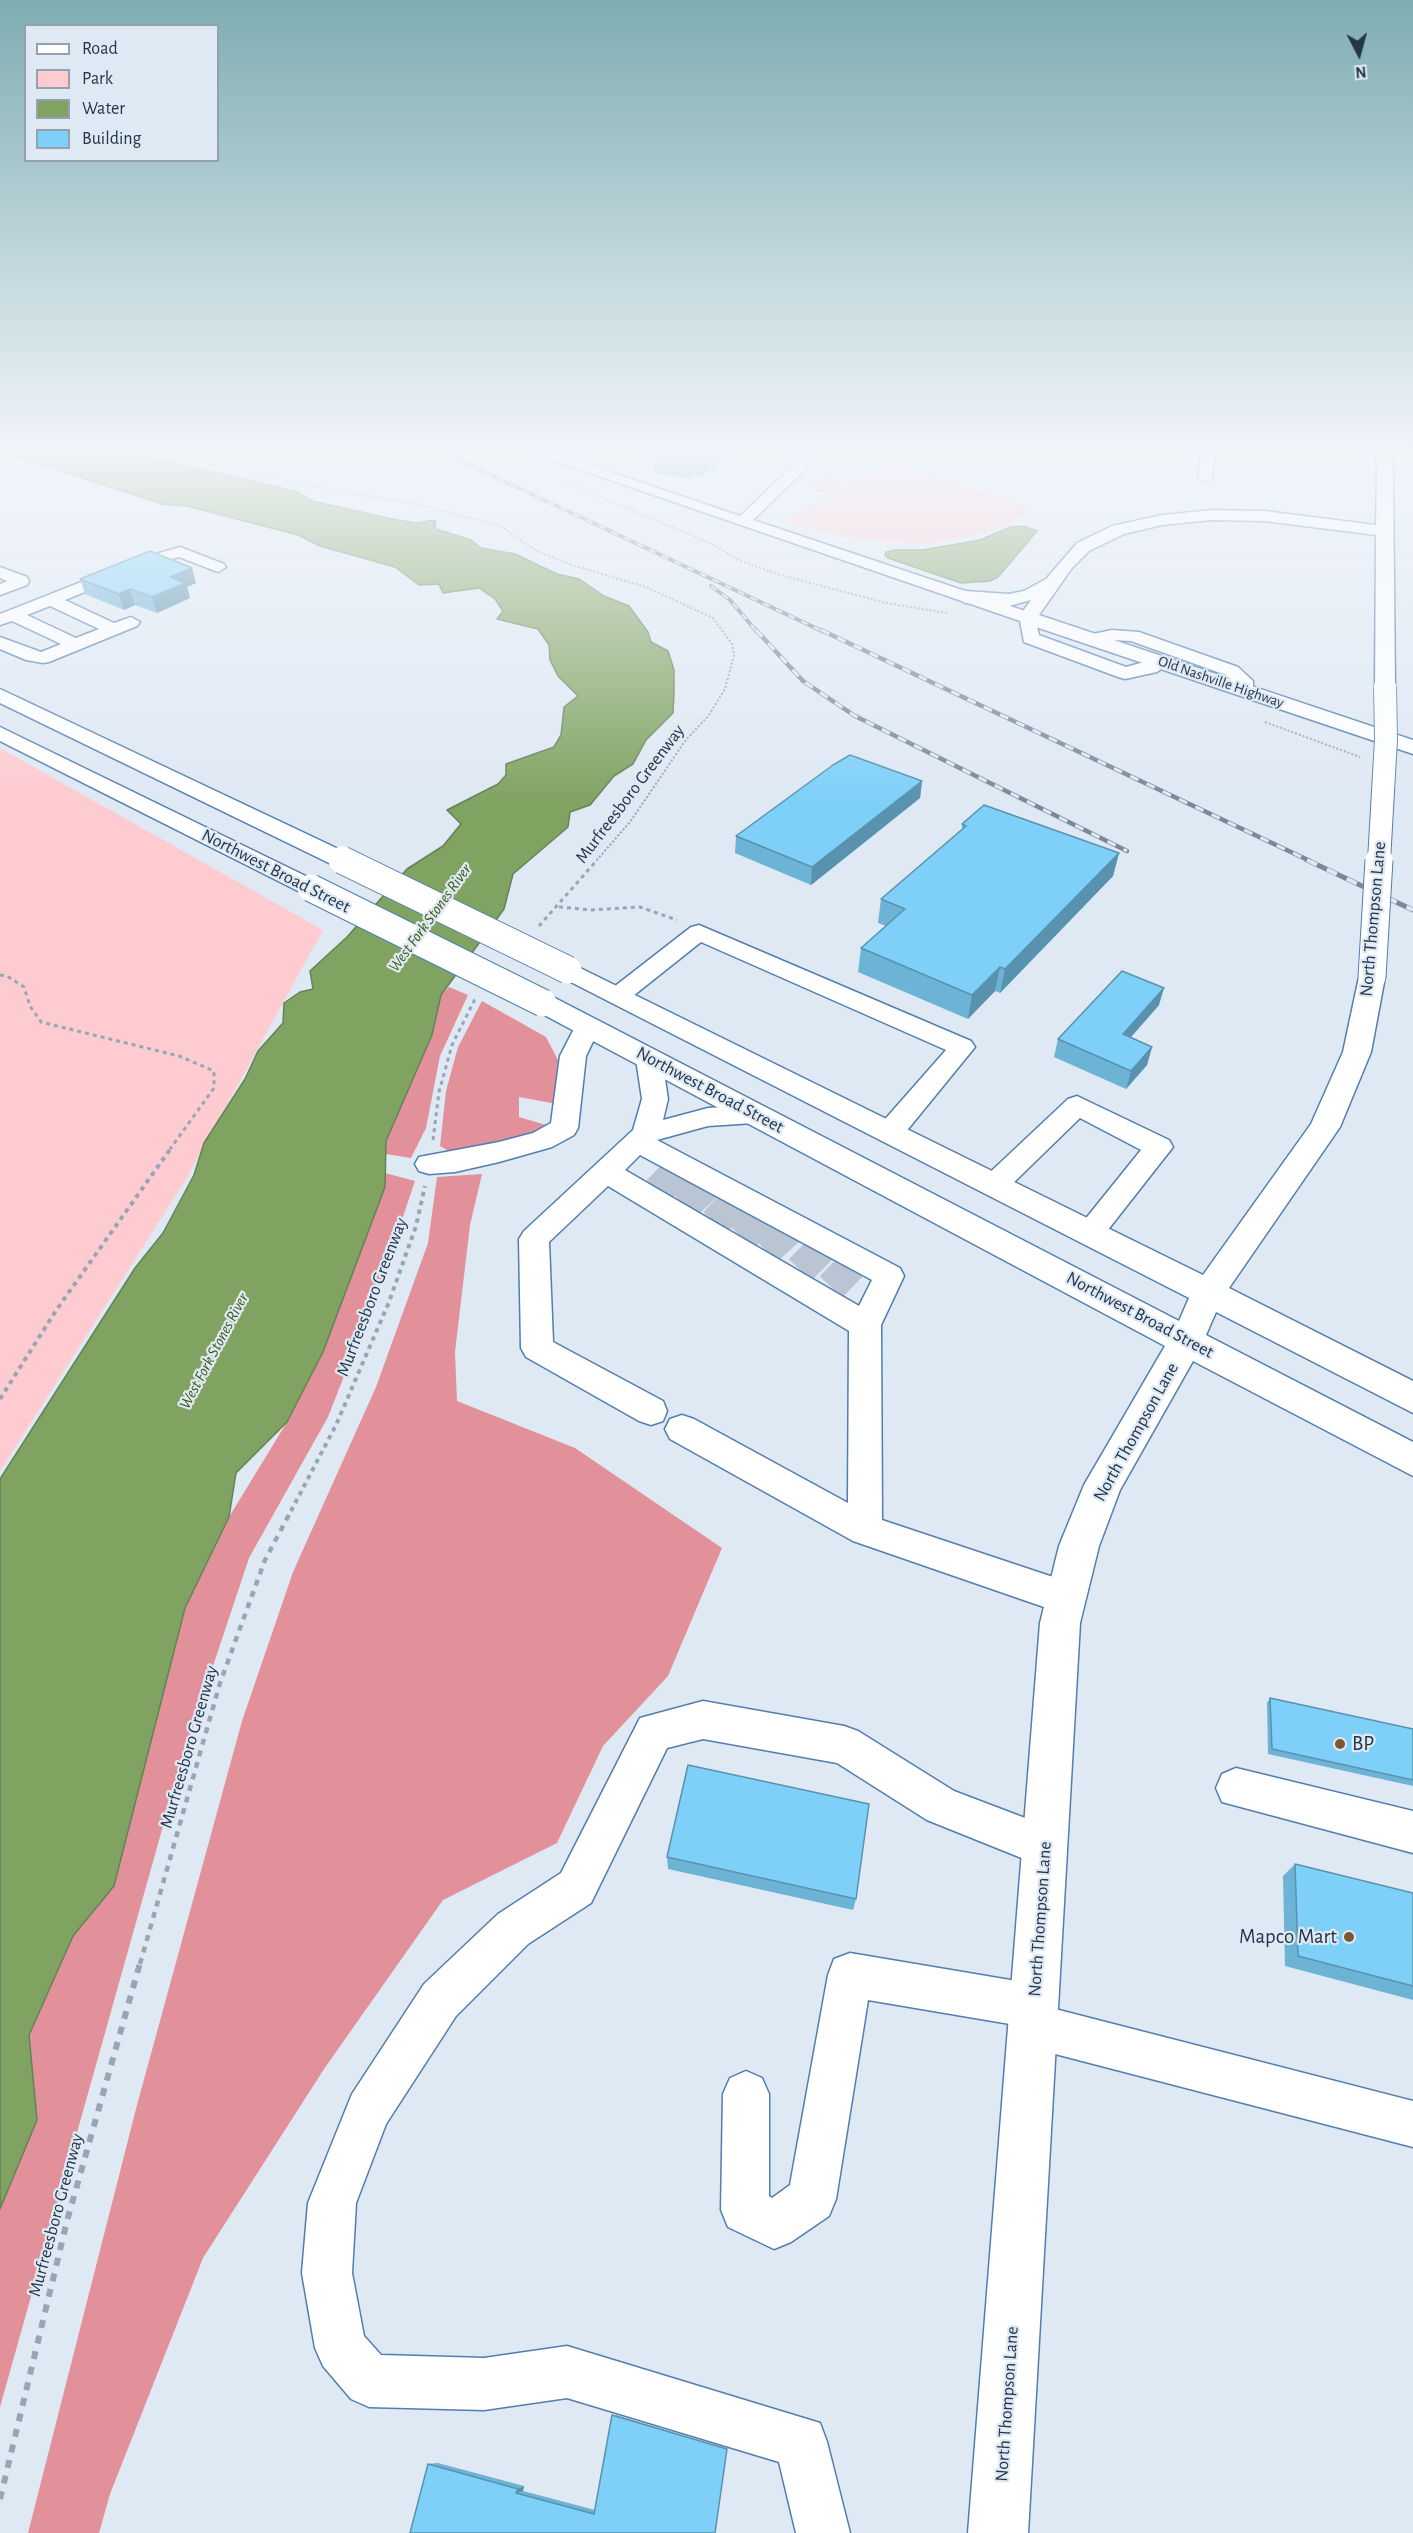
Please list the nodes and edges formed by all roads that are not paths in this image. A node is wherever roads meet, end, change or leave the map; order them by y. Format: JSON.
{"nodes":[{"id":1,"x":135,"y":566,"type":"edge"},
{"id":2,"x":873,"y":566,"type":"edge"},
{"id":3,"x":1064,"y":566,"type":"edge"},
{"id":4,"x":1384,"y":566,"type":"edge"},
{"id":5,"x":0,"y":572,"type":"edge"},
{"id":6,"x":1053,"y":583,"type":"junction"},
{"id":7,"x":0,"y":590,"type":"edge"},
{"id":8,"x":965,"y":597,"type":"junction"},
{"id":9,"x":51,"y":600,"type":"junction"},
{"id":10,"x":7,"y":617,"type":"edge"},
{"id":11,"x":1028,"y":618,"type":"junction"},
{"id":12,"x":131,"y":622,"type":"dead end"},
{"id":13,"x":114,"y":629,"type":"junction"},
{"id":14,"x":1094,"y":639,"type":"junction"},
{"id":15,"x":0,"y":642,"type":"edge"},
{"id":16,"x":76,"y":645,"type":"junction"},
{"id":17,"x":1162,"y":662,"type":"junction"},
{"id":18,"x":1244,"y":690,"type":"junction"},
{"id":19,"x":0,"y":695,"type":"edge"},
{"id":20,"x":0,"y":733,"type":"edge"},
{"id":21,"x":1413,"y":747,"type":"edge"},
{"id":22,"x":619,"y":995,"type":"junction"},
{"id":23,"x":587,"y":1026,"type":"junction"},
{"id":24,"x":649,"y":1059,"type":"junction"},
{"id":25,"x":754,"y":1114,"type":"junction"},
{"id":26,"x":890,"y":1132,"type":"junction"},
{"id":27,"x":642,"y":1138,"type":"junction"},
{"id":28,"x":429,"y":1164,"type":"road end"},
{"id":29,"x":606,"y":1172,"type":"junction"},
{"id":30,"x":995,"y":1184,"type":"junction"},
{"id":31,"x":1090,"y":1232,"type":"junction"},
{"id":32,"x":1208,"y":1293,"type":"junction"},
{"id":33,"x":865,"y":1325,"type":"junction"},
{"id":34,"x":1187,"y":1340,"type":"junction"},
{"id":35,"x":1413,"y":1398,"type":"edge"},
{"id":36,"x":651,"y":1411,"type":"dead end"},
{"id":37,"x":682,"y":1429,"type":"dead end"},
{"id":38,"x":1413,"y":1460,"type":"edge"},
{"id":39,"x":865,"y":1530,"type":"junction"},
{"id":40,"x":1066,"y":1598,"type":"junction"},
{"id":41,"x":1236,"y":1788,"type":"dead end"},
{"id":42,"x":1413,"y":1832,"type":"edge"},
{"id":43,"x":1044,"y":1846,"type":"junction"},
{"id":44,"x":1033,"y":2016,"type":"junction"},
{"id":45,"x":746,"y":2094,"type":"dead end"},
{"id":46,"x":1413,"y":2124,"type":"edge"},
{"id":47,"x":823,"y":2533,"type":"edge"},
{"id":48,"x":998,"y":2533,"type":"edge"}],
"edges":[{"from":1,"to":9,"type":"street"},
{"from":2,"to":8,"type":"street"},
{"from":3,"to":6,"type":"main road"},
{"from":4,"to":32,"type":"main road","name":"North Thompson Lane","bridge":true},
{"from":5,"to":7,"type":"street"},
{"from":6,"to":8,"type":"main road"},
{"from":6,"to":11,"type":"main road"},
{"from":8,"to":11,"type":"street"},
{"from":9,"to":10,"type":"street"},
{"from":9,"to":13,"type":"street"},
{"from":10,"to":16,"type":"street"},
{"from":11,"to":14,"type":"main road","name":"Old Nashville Highway"},
{"from":11,"to":17,"type":"street"},
{"from":12,"to":13,"type":"street"},
{"from":13,"to":16,"type":"street"},
{"from":14,"to":17,"type":"main road","name":"Old Nashville Highway"},
{"from":14,"to":18,"type":"street"},
{"from":15,"to":16,"type":"street"},
{"from":17,"to":18,"type":"main road","name":"Old Nashville Highway"},
{"from":18,"to":21,"type":"main road","name":"Old Nashville Highway"},
{"from":19,"to":22,"type":"main road","name":"Northwest Broad Street","bridge":true},
{"from":20,"to":23,"type":"main road","name":"Northwest Broad Street","bridge":true},
{"from":22,"to":26,"type":"main road","name":"Northwest Broad Street"},
{"from":22,"to":26,"type":"street"},
{"from":23,"to":24,"type":"main road","name":"Northwest Broad Street"},
{"from":23,"to":28,"type":"street"},
{"from":24,"to":25,"type":"main road","name":"Northwest Broad Street"},
{"from":24,"to":27,"type":"street"},
{"from":25,"to":27,"type":"street"},
{"from":25,"to":34,"type":"main road","name":"Northwest Broad Street"},
{"from":26,"to":30,"type":"main road","name":"Northwest Broad Street"},
{"from":27,"to":29,"type":"street"},
{"from":27,"to":33,"type":"street"},
{"from":29,"to":33,"type":"street"},
{"from":29,"to":36,"type":"street"},
{"from":30,"to":31,"type":"main road","name":"Northwest Broad Street"},
{"from":30,"to":31,"type":"street"},
{"from":31,"to":32,"type":"main road","name":"Northwest Broad Street"},
{"from":32,"to":34,"type":"main road","name":"North Thompson Lane"},
{"from":32,"to":35,"type":"main road","name":"Northwest Broad Street"},
{"from":33,"to":39,"type":"street"},
{"from":34,"to":38,"type":"main road","name":"Northwest Broad Street"},
{"from":34,"to":40,"type":"main road","name":"North Thompson Lane"},
{"from":37,"to":39,"type":"street"},
{"from":39,"to":40,"type":"street"},
{"from":40,"to":43,"type":"main road","name":"North Thompson Lane"},
{"from":41,"to":42,"type":"street"},
{"from":43,"to":44,"type":"main road","name":"North Thompson Lane"},
{"from":43,"to":47,"type":"street"},
{"from":44,"to":45,"type":"street"},
{"from":44,"to":46,"type":"street"},
{"from":44,"to":48,"type":"main road","name":"North Thompson Lane"}]}
